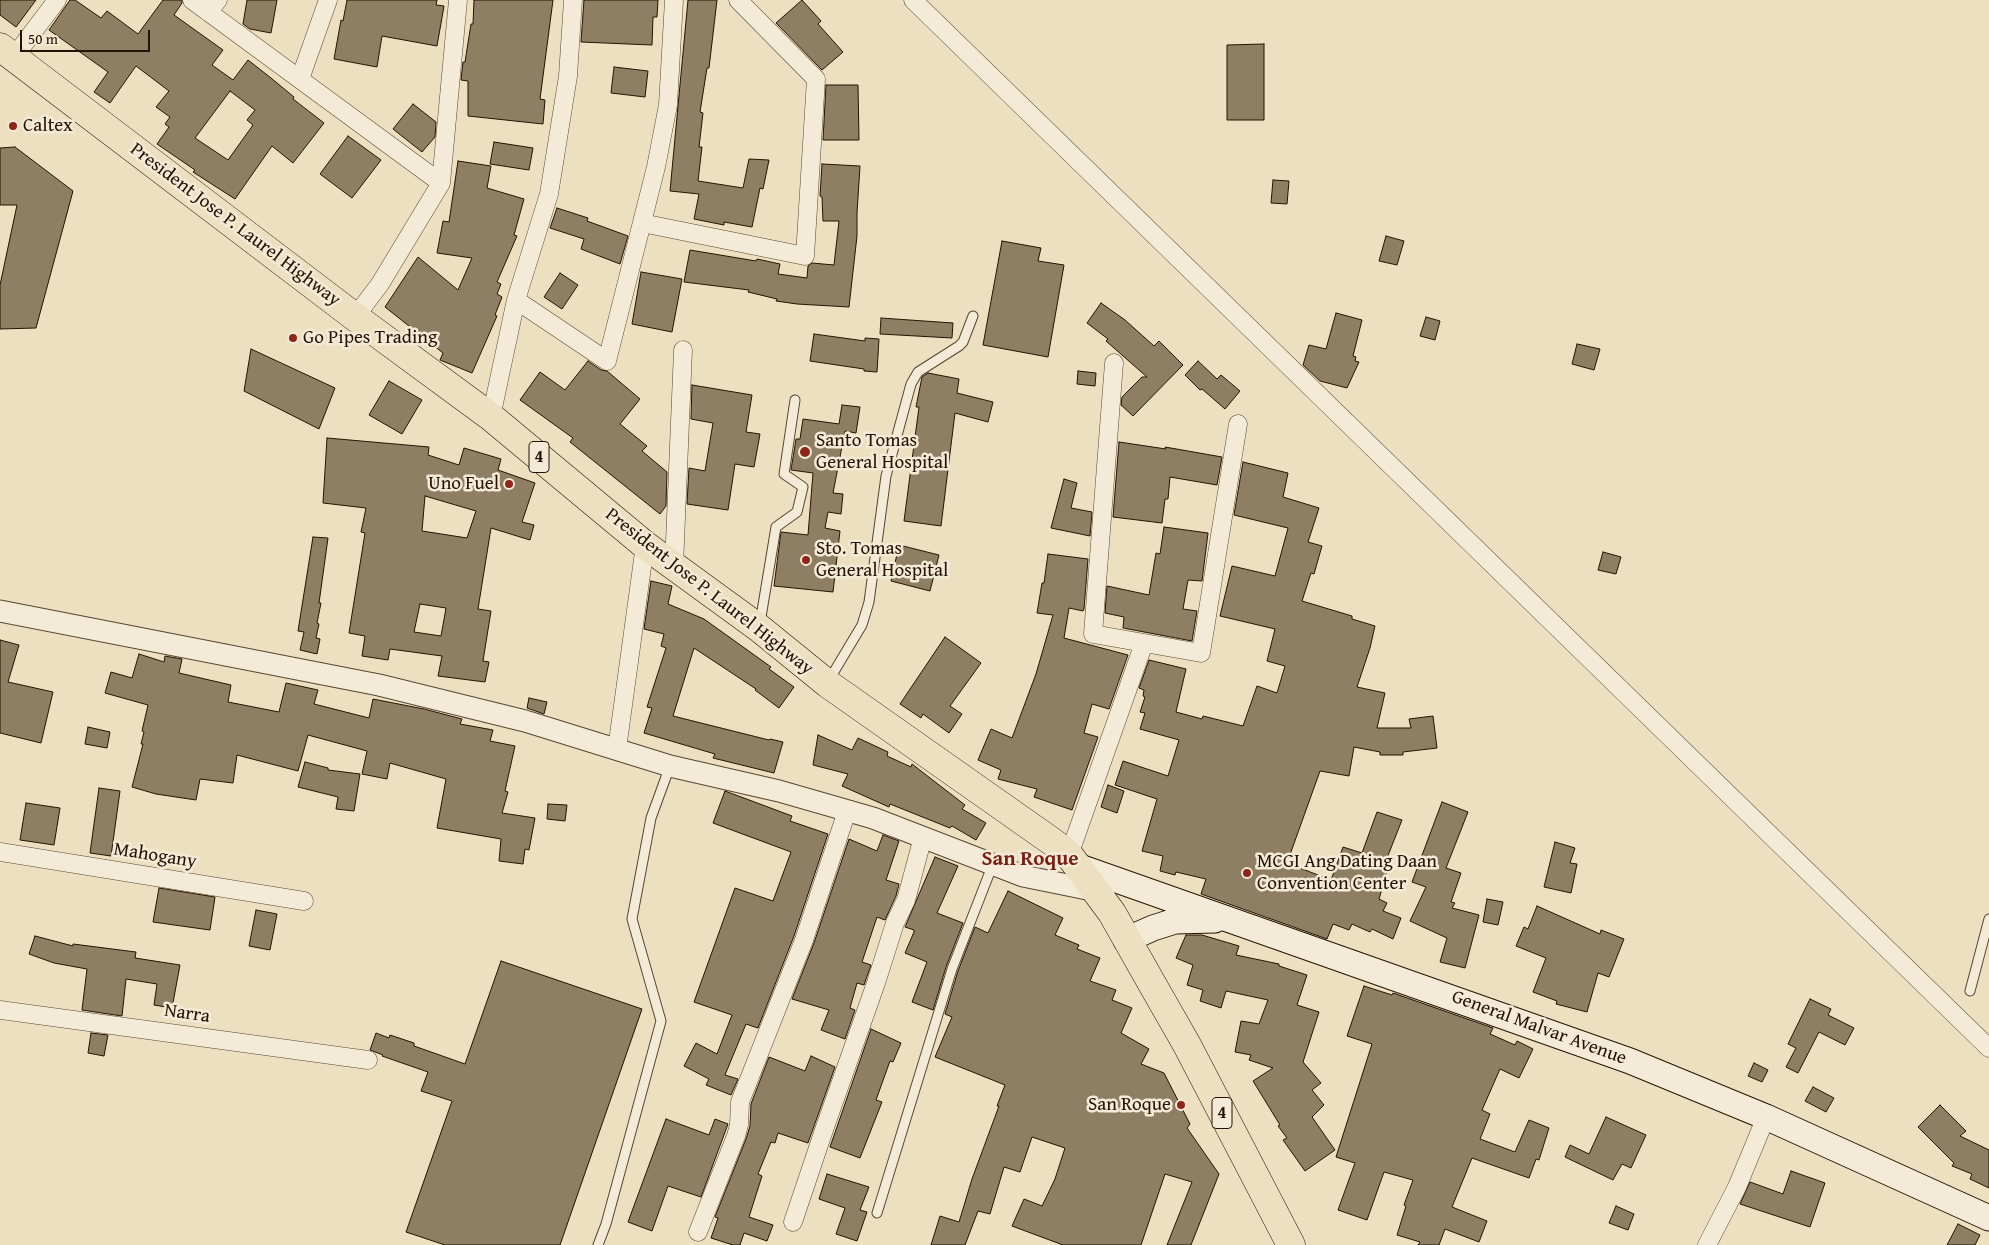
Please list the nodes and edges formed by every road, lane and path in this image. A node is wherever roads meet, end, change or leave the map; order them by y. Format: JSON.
{"nodes":[{"id":1,"x":57,"y":0,"type":"edge"},
{"id":2,"x":192,"y":0,"type":"edge"},
{"id":3,"x":328,"y":0,"type":"edge"},
{"id":4,"x":458,"y":0,"type":"edge"},
{"id":5,"x":573,"y":0,"type":"edge"},
{"id":6,"x":674,"y":0,"type":"edge"},
{"id":7,"x":738,"y":0,"type":"edge"},
{"id":8,"x":913,"y":0,"type":"edge"},
{"id":9,"x":213,"y":6,"type":"edge"},
{"id":10,"x":7,"y":52,"type":"edge"},
{"id":11,"x":300,"y":79,"type":"junction"},
{"id":12,"x":441,"y":183,"type":"junction"},
{"id":13,"x":642,"y":223,"type":"junction"},
{"id":14,"x":516,"y":300,"type":"junction"},
{"id":15,"x":973,"y":316,"type":"dead end"},
{"id":16,"x":355,"y":317,"type":"junction"},
{"id":17,"x":683,"y":350,"type":"dead end"},
{"id":18,"x":1114,"y":363,"type":"dead end"},
{"id":19,"x":795,"y":400,"type":"dead end"},
{"id":20,"x":491,"y":417,"type":"junction"},
{"id":21,"x":1238,"y":424,"type":"dead end"},
{"id":22,"x":645,"y":545,"type":"junction"},
{"id":23,"x":674,"y":566,"type":"junction"},
{"id":24,"x":0,"y":611,"type":"edge"},
{"id":25,"x":759,"y":628,"type":"junction"},
{"id":26,"x":1144,"y":643,"type":"junction"},
{"id":27,"x":828,"y":684,"type":"junction"},
{"id":28,"x":617,"y":749,"type":"junction"},
{"id":29,"x":670,"y":766,"type":"junction"},
{"id":30,"x":847,"y":811,"type":"junction"},
{"id":31,"x":923,"y":837,"type":"junction"},
{"id":32,"x":0,"y":852,"type":"edge"},
{"id":33,"x":1073,"y":861,"type":"junction"},
{"id":34,"x":993,"y":864,"type":"junction"},
{"id":35,"x":1096,"y":891,"type":"junction"},
{"id":36,"x":304,"y":901,"type":"dead end"},
{"id":37,"x":1989,"y":918,"type":"edge"},
{"id":38,"x":1229,"y":919,"type":"junction"},
{"id":39,"x":1126,"y":940,"type":"junction"},
{"id":40,"x":1970,"y":991,"type":"dead end"},
{"id":41,"x":0,"y":1010,"type":"edge"},
{"id":42,"x":1989,"y":1048,"type":"edge"},
{"id":43,"x":368,"y":1060,"type":"dead end"},
{"id":44,"x":1766,"y":1117,"type":"junction"},
{"id":45,"x":877,"y":1213,"type":"dead end"},
{"id":46,"x":1989,"y":1218,"type":"edge"},
{"id":47,"x":793,"y":1222,"type":"dead end"},
{"id":48,"x":698,"y":1232,"type":"dead end"},
{"id":49,"x":598,"y":1245,"type":"edge"},
{"id":50,"x":1291,"y":1245,"type":"edge"},
{"id":51,"x":1707,"y":1245,"type":"edge"}],
"edges":[{"from":1,"to":10,"type":"street"},
{"from":2,"to":9,"type":"street"},
{"from":3,"to":11,"type":"street"},
{"from":4,"to":12,"type":"street"},
{"from":5,"to":14,"type":"street"},
{"from":6,"to":13,"type":"street"},
{"from":7,"to":13,"type":"street"},
{"from":8,"to":42,"type":"street"},
{"from":9,"to":11,"type":"street"},
{"from":10,"to":16,"type":"highway","name":"President Jose P. Laurel Highway","number":"4"},
{"from":11,"to":12,"type":"street"},
{"from":12,"to":16,"type":"street"},
{"from":13,"to":14,"type":"street"},
{"from":14,"to":20,"type":"street"},
{"from":15,"to":27,"type":"lane"},
{"from":16,"to":20,"type":"highway","name":"President Jose P. Laurel Highway","number":"4"},
{"from":17,"to":23,"type":"street"},
{"from":18,"to":26,"type":"street"},
{"from":19,"to":25,"type":"lane"},
{"from":20,"to":22,"type":"highway","name":"President Jose P. Laurel Highway","number":"4"},
{"from":21,"to":26,"type":"street"},
{"from":22,"to":23,"type":"highway","name":"President Jose P. Laurel Highway","number":"4"},
{"from":22,"to":28,"type":"street"},
{"from":23,"to":25,"type":"highway","name":"President Jose P. Laurel Highway","number":"4"},
{"from":24,"to":28,"type":"street"},
{"from":25,"to":27,"type":"highway","name":"President Jose P. Laurel Highway","number":"4"},
{"from":26,"to":33,"type":"street"},
{"from":27,"to":33,"type":"highway","name":"President Jose P. Laurel Highway","number":"4"},
{"from":28,"to":29,"type":"street"},
{"from":29,"to":30,"type":"street"},
{"from":29,"to":49,"type":"lane"},
{"from":30,"to":31,"type":"street"},
{"from":30,"to":48,"type":"street"},
{"from":31,"to":34,"type":"street"},
{"from":31,"to":47,"type":"street"},
{"from":32,"to":36,"type":"street","name":"Mahogany"},
{"from":33,"to":35,"type":"highway","name":"President Jose P. Laurel Highway","number":"4"},
{"from":33,"to":38,"type":"main road","name":"General Malvar Avenue","number":"4"},
{"from":34,"to":35,"type":"street"},
{"from":34,"to":45,"type":"lane"},
{"from":35,"to":39,"type":"highway","name":"President Jose P. Laurel Highway","number":"4"},
{"from":37,"to":40,"type":"lane"},
{"from":38,"to":39,"type":"main road"},
{"from":38,"to":44,"type":"main road","name":"General Malvar Avenue","number":"4"},
{"from":39,"to":50,"type":"highway","name":"President Jose P. Laurel Highway","number":"4"},
{"from":41,"to":43,"type":"street","name":"Narra"},
{"from":44,"to":46,"type":"main road","name":"General Malvar Avenue","number":"4"},
{"from":44,"to":51,"type":"street"}]}
